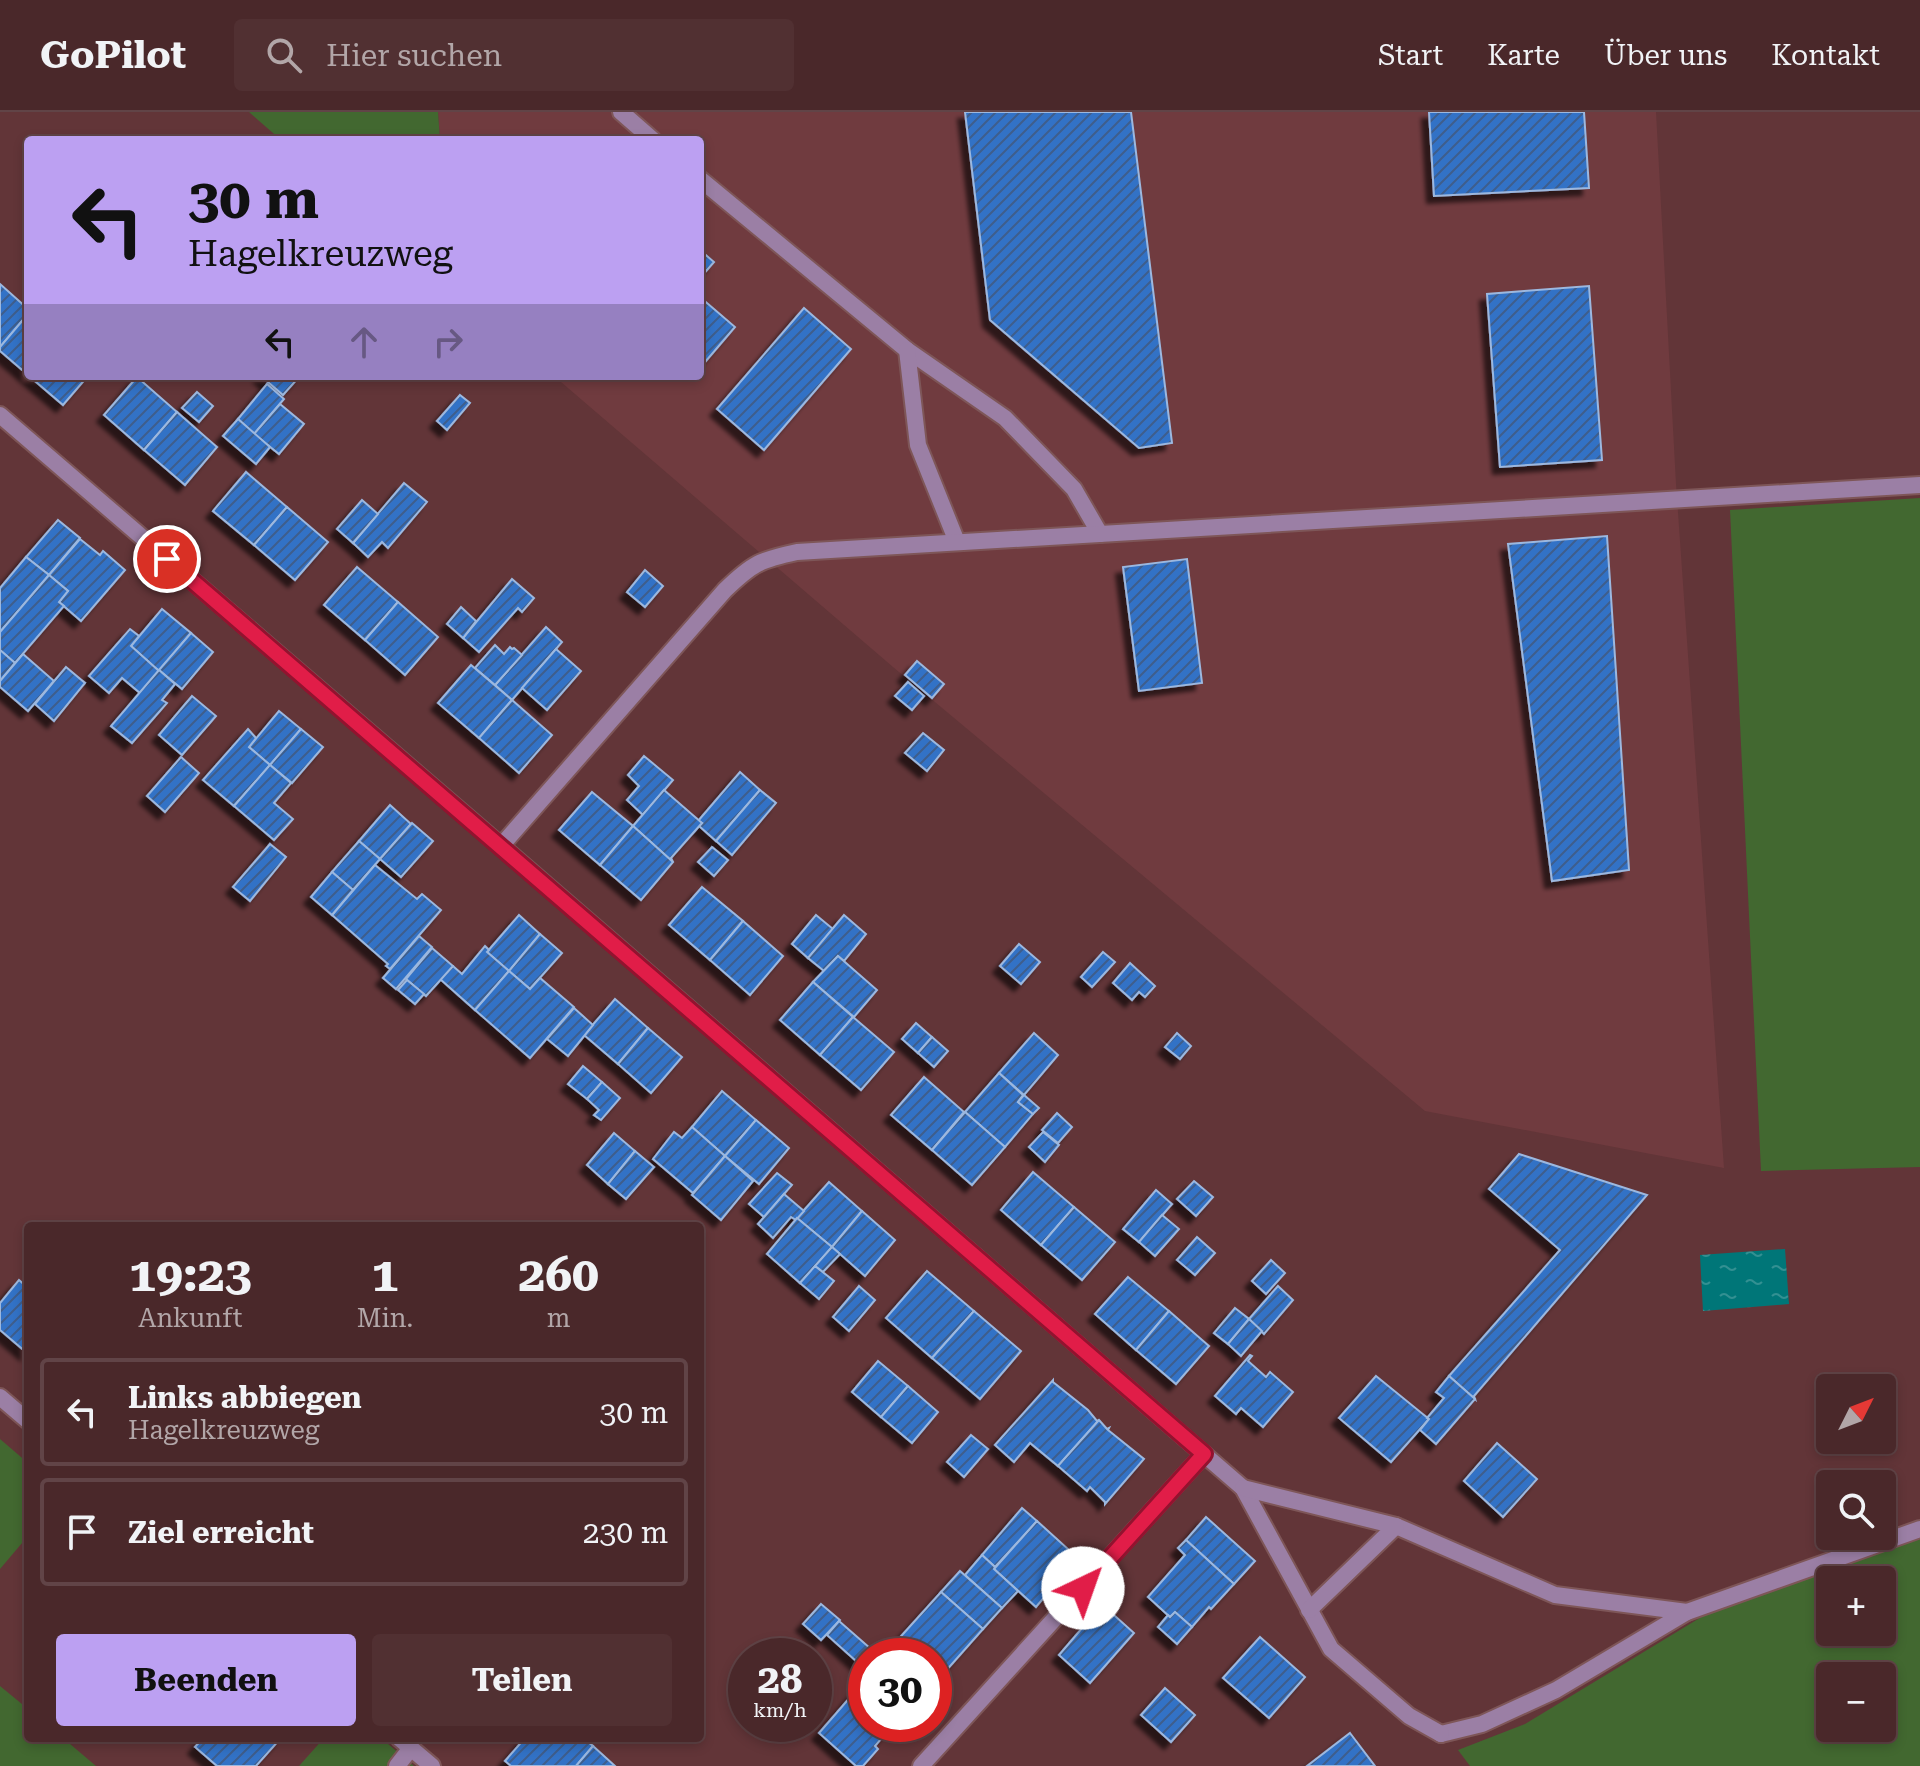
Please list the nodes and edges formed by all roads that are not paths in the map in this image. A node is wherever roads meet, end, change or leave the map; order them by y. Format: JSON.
{"nodes":[{"id":1,"x":621,"y":112,"type":"edge"},
{"id":2,"x":648,"y":136,"type":"edge"},
{"id":3,"x":704,"y":182,"type":"edge"},
{"id":4,"x":907,"y":350,"type":"junction"},
{"id":5,"x":0,"y":415,"type":"edge"},
{"id":6,"x":1920,"y":485,"type":"edge"},
{"id":7,"x":1100,"y":534,"type":"junction"},
{"id":8,"x":957,"y":542,"type":"junction"},
{"id":9,"x":501,"y":846,"type":"junction"},
{"id":10,"x":0,"y":1397,"type":"edge"},
{"id":11,"x":24,"y":1418,"type":"edge"},
{"id":12,"x":1204,"y":1454,"type":"junction"},
{"id":13,"x":1243,"y":1488,"type":"junction"},
{"id":14,"x":1396,"y":1526,"type":"junction"},
{"id":15,"x":1920,"y":1529,"type":"edge"},
{"id":16,"x":1309,"y":1610,"type":"junction"},
{"id":17,"x":1687,"y":1612,"type":"junction"},
{"id":18,"x":405,"y":1743,"type":"edge"},
{"id":19,"x":397,"y":1766,"type":"edge"},
{"id":20,"x":432,"y":1766,"type":"edge"},
{"id":21,"x":921,"y":1766,"type":"edge"}],
"edges":[{"from":1,"to":2,"type":"street"},
{"from":3,"to":4,"type":"street"},
{"from":4,"to":7,"type":"street"},
{"from":4,"to":8,"type":"street"},
{"from":5,"to":9,"type":"street"},
{"from":6,"to":7,"type":"street"},
{"from":7,"to":8,"type":"street"},
{"from":8,"to":9,"type":"street"},
{"from":9,"to":12,"type":"street"},
{"from":10,"to":11,"type":"street"},
{"from":12,"to":13,"type":"street"},
{"from":12,"to":21,"type":"street"},
{"from":13,"to":14,"type":"street"},
{"from":13,"to":16,"type":"street"},
{"from":14,"to":16,"type":"street"},
{"from":14,"to":17,"type":"street"},
{"from":15,"to":17,"type":"street"},
{"from":16,"to":17,"type":"street"},
{"from":18,"to":19,"type":"street"},
{"from":18,"to":20,"type":"street"}]}
